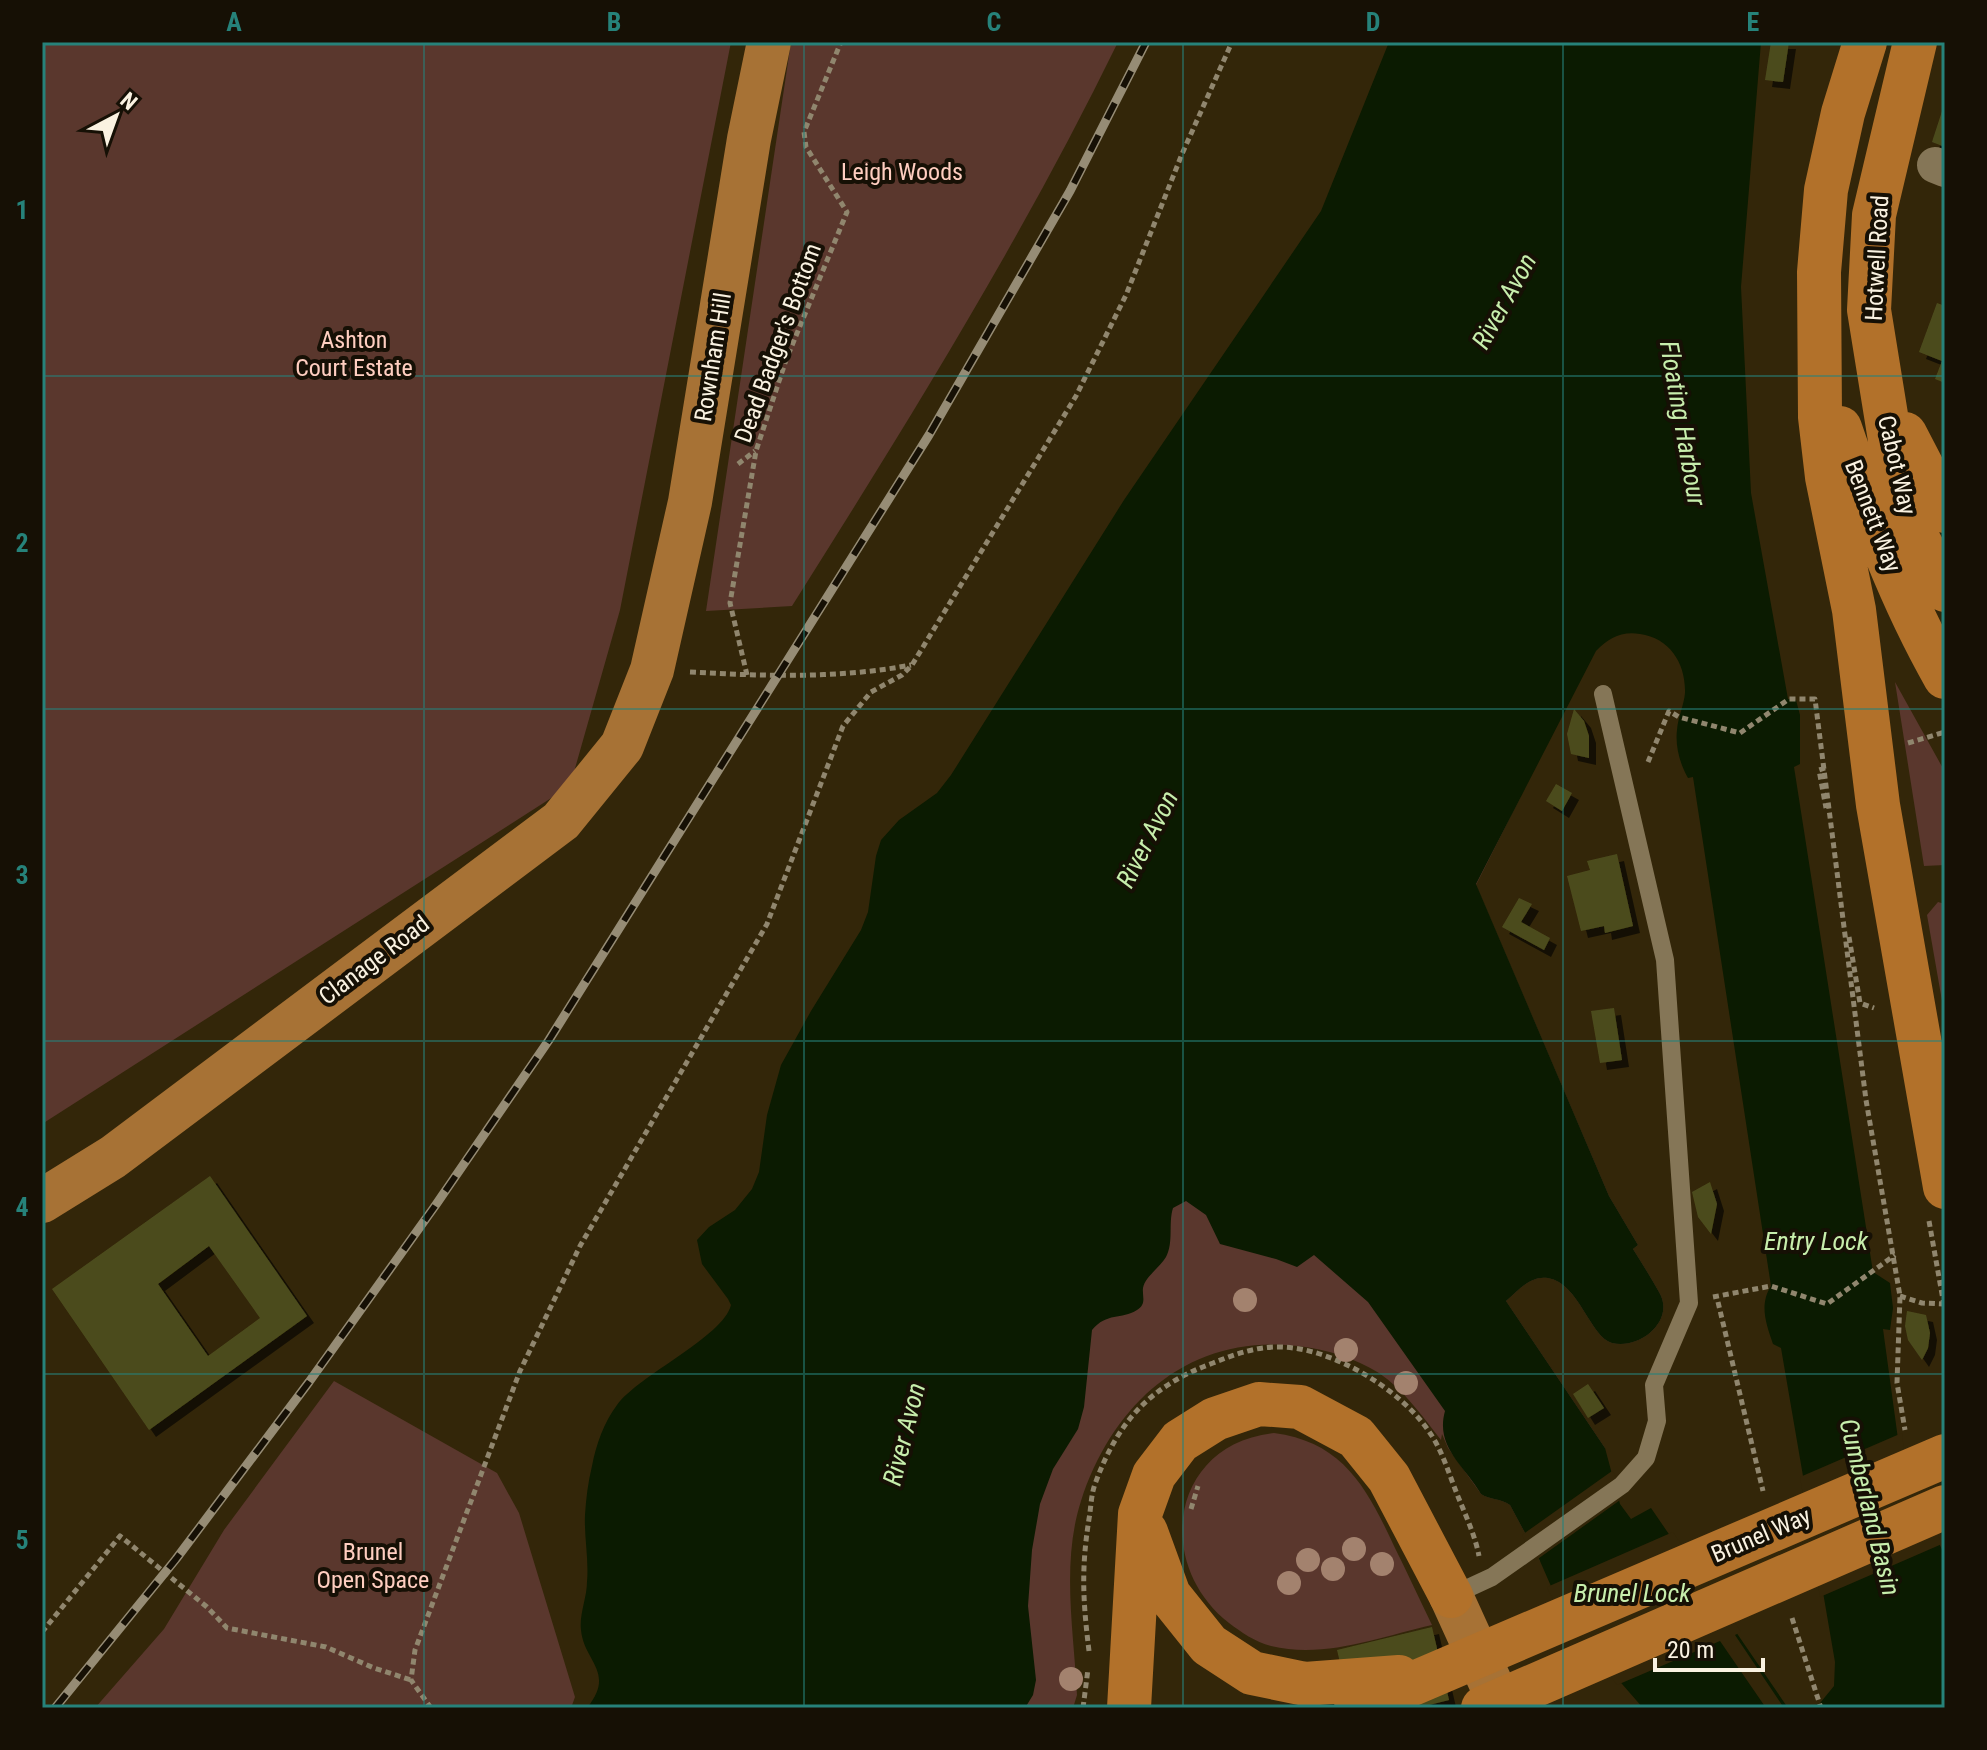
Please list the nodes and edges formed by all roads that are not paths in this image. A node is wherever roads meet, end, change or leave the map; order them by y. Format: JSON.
{"nodes":[{"id":1,"x":769,"y":42,"type":"edge"},
{"id":2,"x":1865,"y":42,"type":"edge"},
{"id":3,"x":1915,"y":42,"type":"edge"},
{"id":4,"x":1821,"y":348,"type":"junction"},
{"id":5,"x":1879,"y":381,"type":"junction"},
{"id":6,"x":1945,"y":511,"type":"edge"},
{"id":7,"x":1945,"y":590,"type":"edge"},
{"id":8,"x":652,"y":670,"type":"joint"},
{"id":9,"x":1945,"y":677,"type":"edge"},
{"id":10,"x":1603,"y":694,"type":"dead end"},
{"id":11,"x":1945,"y":1187,"type":"edge"},
{"id":12,"x":42,"y":1201,"type":"edge"},
{"id":13,"x":1927,"y":1450,"type":"edge"},
{"id":14,"x":1945,"y":1507,"type":"edge"},
{"id":15,"x":1140,"y":1514,"type":"junction"},
{"id":16,"x":1451,"y":1596,"type":"junction"},
{"id":17,"x":1437,"y":1672,"type":"junction"},
{"id":18,"x":1526,"y":1695,"type":"edge"},
{"id":19,"x":1129,"y":1708,"type":"edge"},
{"id":20,"x":1356,"y":1708,"type":"edge"},
{"id":21,"x":1483,"y":1708,"type":"edge"},
{"id":22,"x":1502,"y":1708,"type":"edge"}],
"edges":[{"from":1,"to":8,"type":"main road","name":"Rownham Hill"},
{"from":2,"to":4,"type":"highway"},
{"from":3,"to":5,"type":"highway","name":"Hotwell Road"},
{"from":4,"to":9,"type":"highway","name":"Bennett Way"},
{"from":4,"to":11,"type":"highway"},
{"from":5,"to":6,"type":"highway"},
{"from":5,"to":7,"type":"highway","name":"Cabot Way"},
{"from":8,"to":12,"type":"main road","name":"Clanage Road"},
{"from":10,"to":16,"type":"lane"},
{"from":13,"to":17,"type":"highway","name":"Brunel Way"},
{"from":14,"to":18,"type":"highway","name":"Brunel Way"},
{"from":15,"to":16,"type":"highway"},
{"from":15,"to":17,"type":"highway"},
{"from":15,"to":19,"type":"highway"},
{"from":16,"to":22,"type":"main road"},
{"from":17,"to":20,"type":"highway","name":"Brunel Way"},
{"from":18,"to":21,"type":"highway","name":"Brunel Way"}]}
